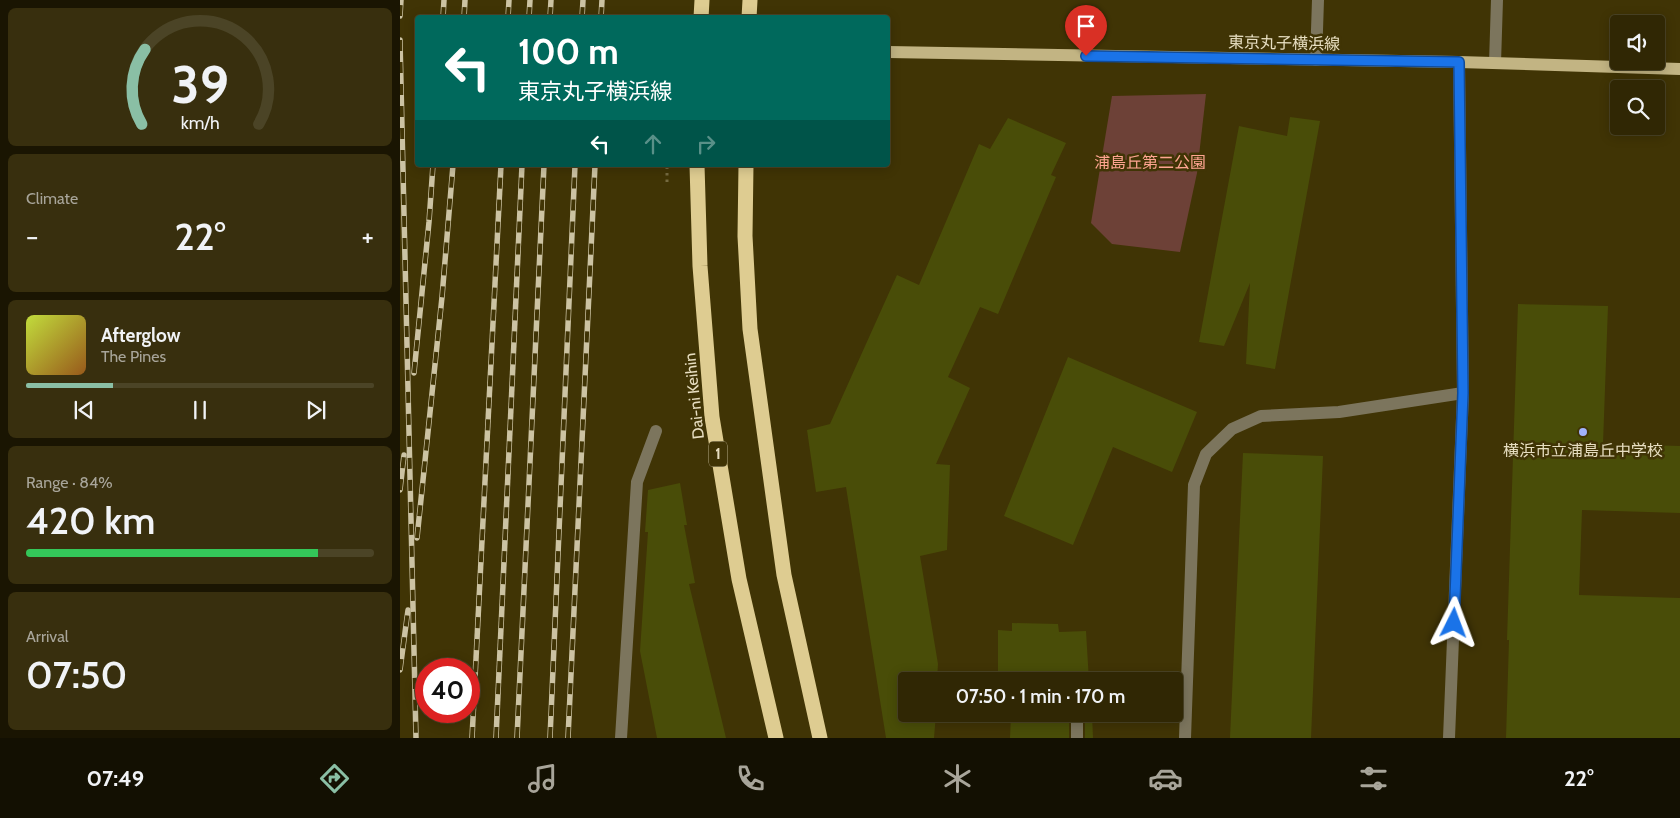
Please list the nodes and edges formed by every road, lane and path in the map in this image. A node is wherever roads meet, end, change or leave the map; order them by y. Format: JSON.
{"nodes":[{"id":1,"x":702,"y":0,"type":"edge"},
{"id":2,"x":750,"y":0,"type":"edge"},
{"id":3,"x":1318,"y":0,"type":"edge"},
{"id":4,"x":1497,"y":0,"type":"edge"},
{"id":5,"x":701,"y":15,"type":"edge"},
{"id":6,"x":749,"y":15,"type":"edge"},
{"id":7,"x":890,"y":52,"type":"edge"},
{"id":8,"x":1316,"y":60,"type":"junction"},
{"id":9,"x":1459,"y":62,"type":"junction"},
{"id":10,"x":1495,"y":63,"type":"junction"},
{"id":11,"x":1680,"y":69,"type":"edge"},
{"id":12,"x":667,"y":167,"type":"edge"},
{"id":13,"x":697,"y":167,"type":"edge"},
{"id":14,"x":746,"y":167,"type":"edge"},
{"id":15,"x":667,"y":182,"type":"dead end"},
{"id":16,"x":1463,"y":393,"type":"junction"},
{"id":17,"x":656,"y":431,"type":"dead end"},
{"id":18,"x":1077,"y":722,"type":"edge"},
{"id":19,"x":621,"y":738,"type":"edge"},
{"id":20,"x":776,"y":738,"type":"edge"},
{"id":21,"x":820,"y":738,"type":"edge"},
{"id":22,"x":1077,"y":738,"type":"edge"},
{"id":23,"x":1185,"y":738,"type":"edge"},
{"id":24,"x":1449,"y":738,"type":"edge"}],
"edges":[{"from":1,"to":5,"type":"highway"},
{"from":2,"to":6,"type":"highway"},
{"from":3,"to":8,"type":"street"},
{"from":4,"to":10,"type":"street"},
{"from":7,"to":8,"type":"main road","name":"東京丸子横浜線"},
{"from":8,"to":9,"type":"main road","name":"東京丸子横浜線"},
{"from":9,"to":10,"type":"main road","name":"東京丸子横浜線"},
{"from":9,"to":16,"type":"street"},
{"from":10,"to":11,"type":"main road","name":"東京丸子横浜線"},
{"from":12,"to":15,"type":"path"},
{"from":13,"to":20,"type":"highway","name":"Dai-ni Keihin","number":"1"},
{"from":14,"to":21,"type":"highway"},
{"from":16,"to":23,"type":"street"},
{"from":16,"to":24,"type":"street"},
{"from":17,"to":19,"type":"street"},
{"from":18,"to":22,"type":"street"}]}
